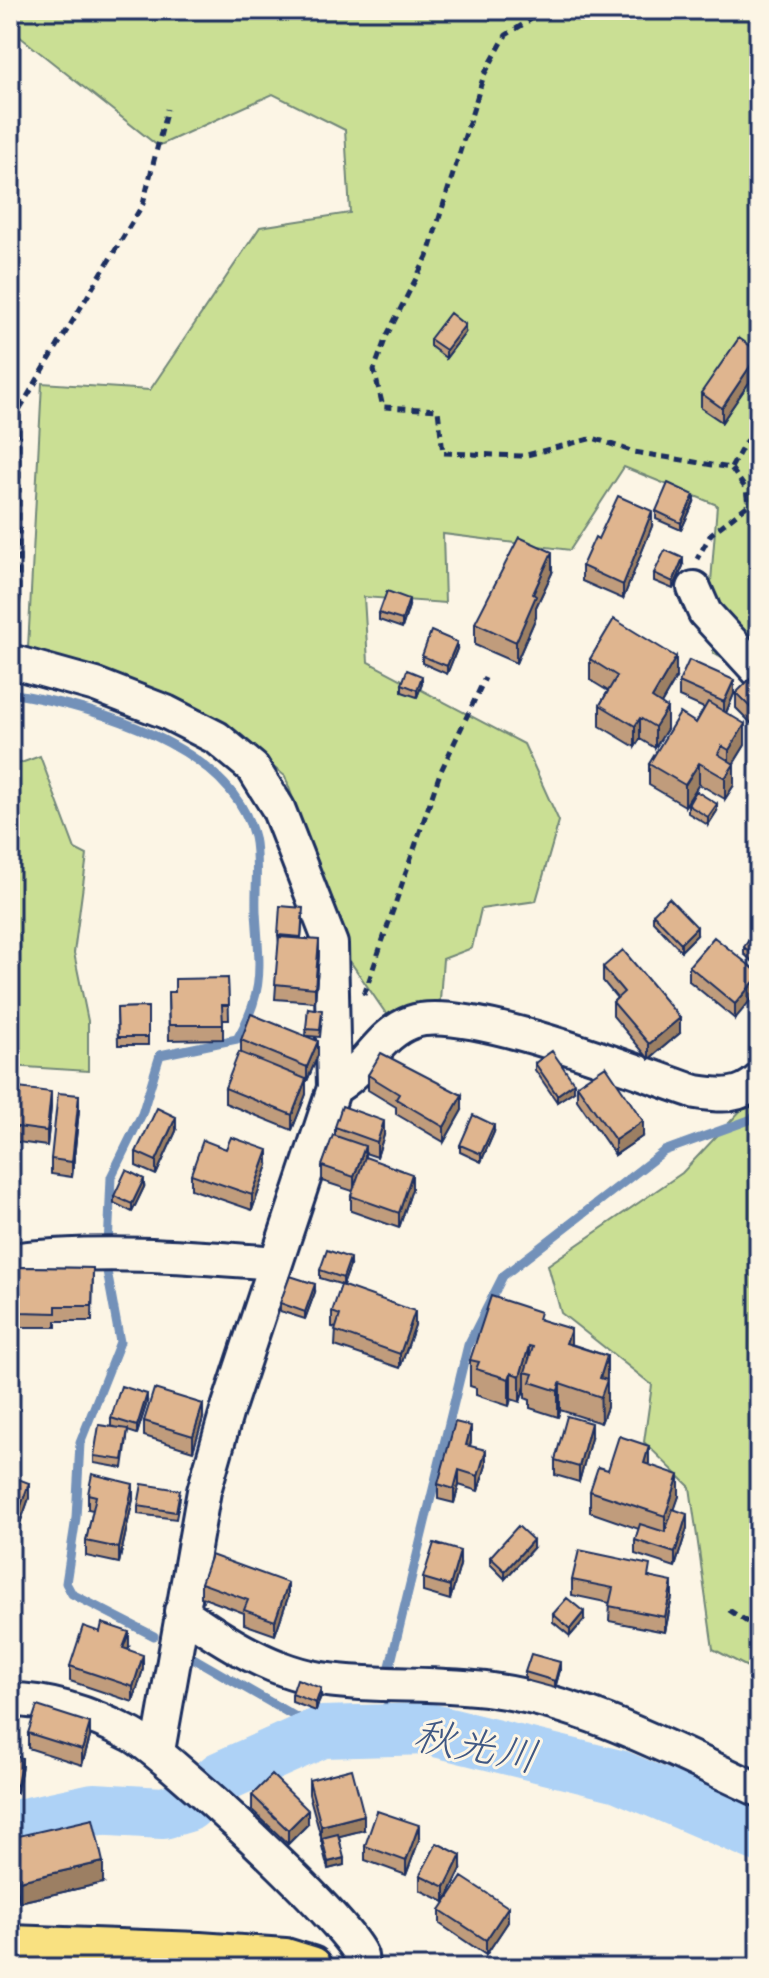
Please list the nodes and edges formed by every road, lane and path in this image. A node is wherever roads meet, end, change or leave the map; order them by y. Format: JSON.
{"nodes":[{"id":1,"x":546,"y":10,"type":"edge"},
{"id":2,"x":167,"y":109,"type":"dead end"},
{"id":3,"x":759,"y":451,"type":"edge"},
{"id":4,"x":731,"y":468,"type":"junction"},
{"id":5,"x":694,"y":588,"type":"joint"},
{"id":6,"x":11,"y":648,"type":"edge"},
{"id":7,"x":759,"y":672,"type":"edge"},
{"id":8,"x":485,"y":678,"type":"dead end"},
{"id":9,"x":361,"y":1004,"type":"dead end"},
{"id":10,"x":759,"y":1080,"type":"edge"},
{"id":11,"x":334,"y":1088,"type":"junction"},
{"id":12,"x":10,"y":1260,"type":"edge"},
{"id":13,"x":276,"y":1263,"type":"junction"},
{"id":14,"x":729,"y":1610,"type":"dead end"},
{"id":15,"x":181,"y":1611,"type":"junction"},
{"id":16,"x":759,"y":1630,"type":"edge"},
{"id":17,"x":10,"y":1700,"type":"edge"},
{"id":18,"x":169,"y":1762,"type":"junction"},
{"id":19,"x":759,"y":1790,"type":"edge"},
{"id":20,"x":10,"y":1947,"type":"edge"},
{"id":21,"x":311,"y":1968,"type":"edge"},
{"id":22,"x":361,"y":1968,"type":"edge"}],
"edges":[{"from":1,"to":4,"type":"path"},
{"from":2,"to":6,"type":"path"},
{"from":3,"to":4,"type":"path"},
{"from":4,"to":5,"type":"path"},
{"from":5,"to":7,"type":"street"},
{"from":6,"to":11,"type":"street"},
{"from":8,"to":9,"type":"path"},
{"from":10,"to":11,"type":"street"},
{"from":11,"to":13,"type":"street"},
{"from":12,"to":13,"type":"street"},
{"from":13,"to":15,"type":"street"},
{"from":14,"to":16,"type":"path"},
{"from":15,"to":18,"type":"street"},
{"from":15,"to":19,"type":"street"},
{"from":17,"to":18,"type":"street"},
{"from":18,"to":22,"type":"street"},
{"from":20,"to":21,"type":"main road"}]}
